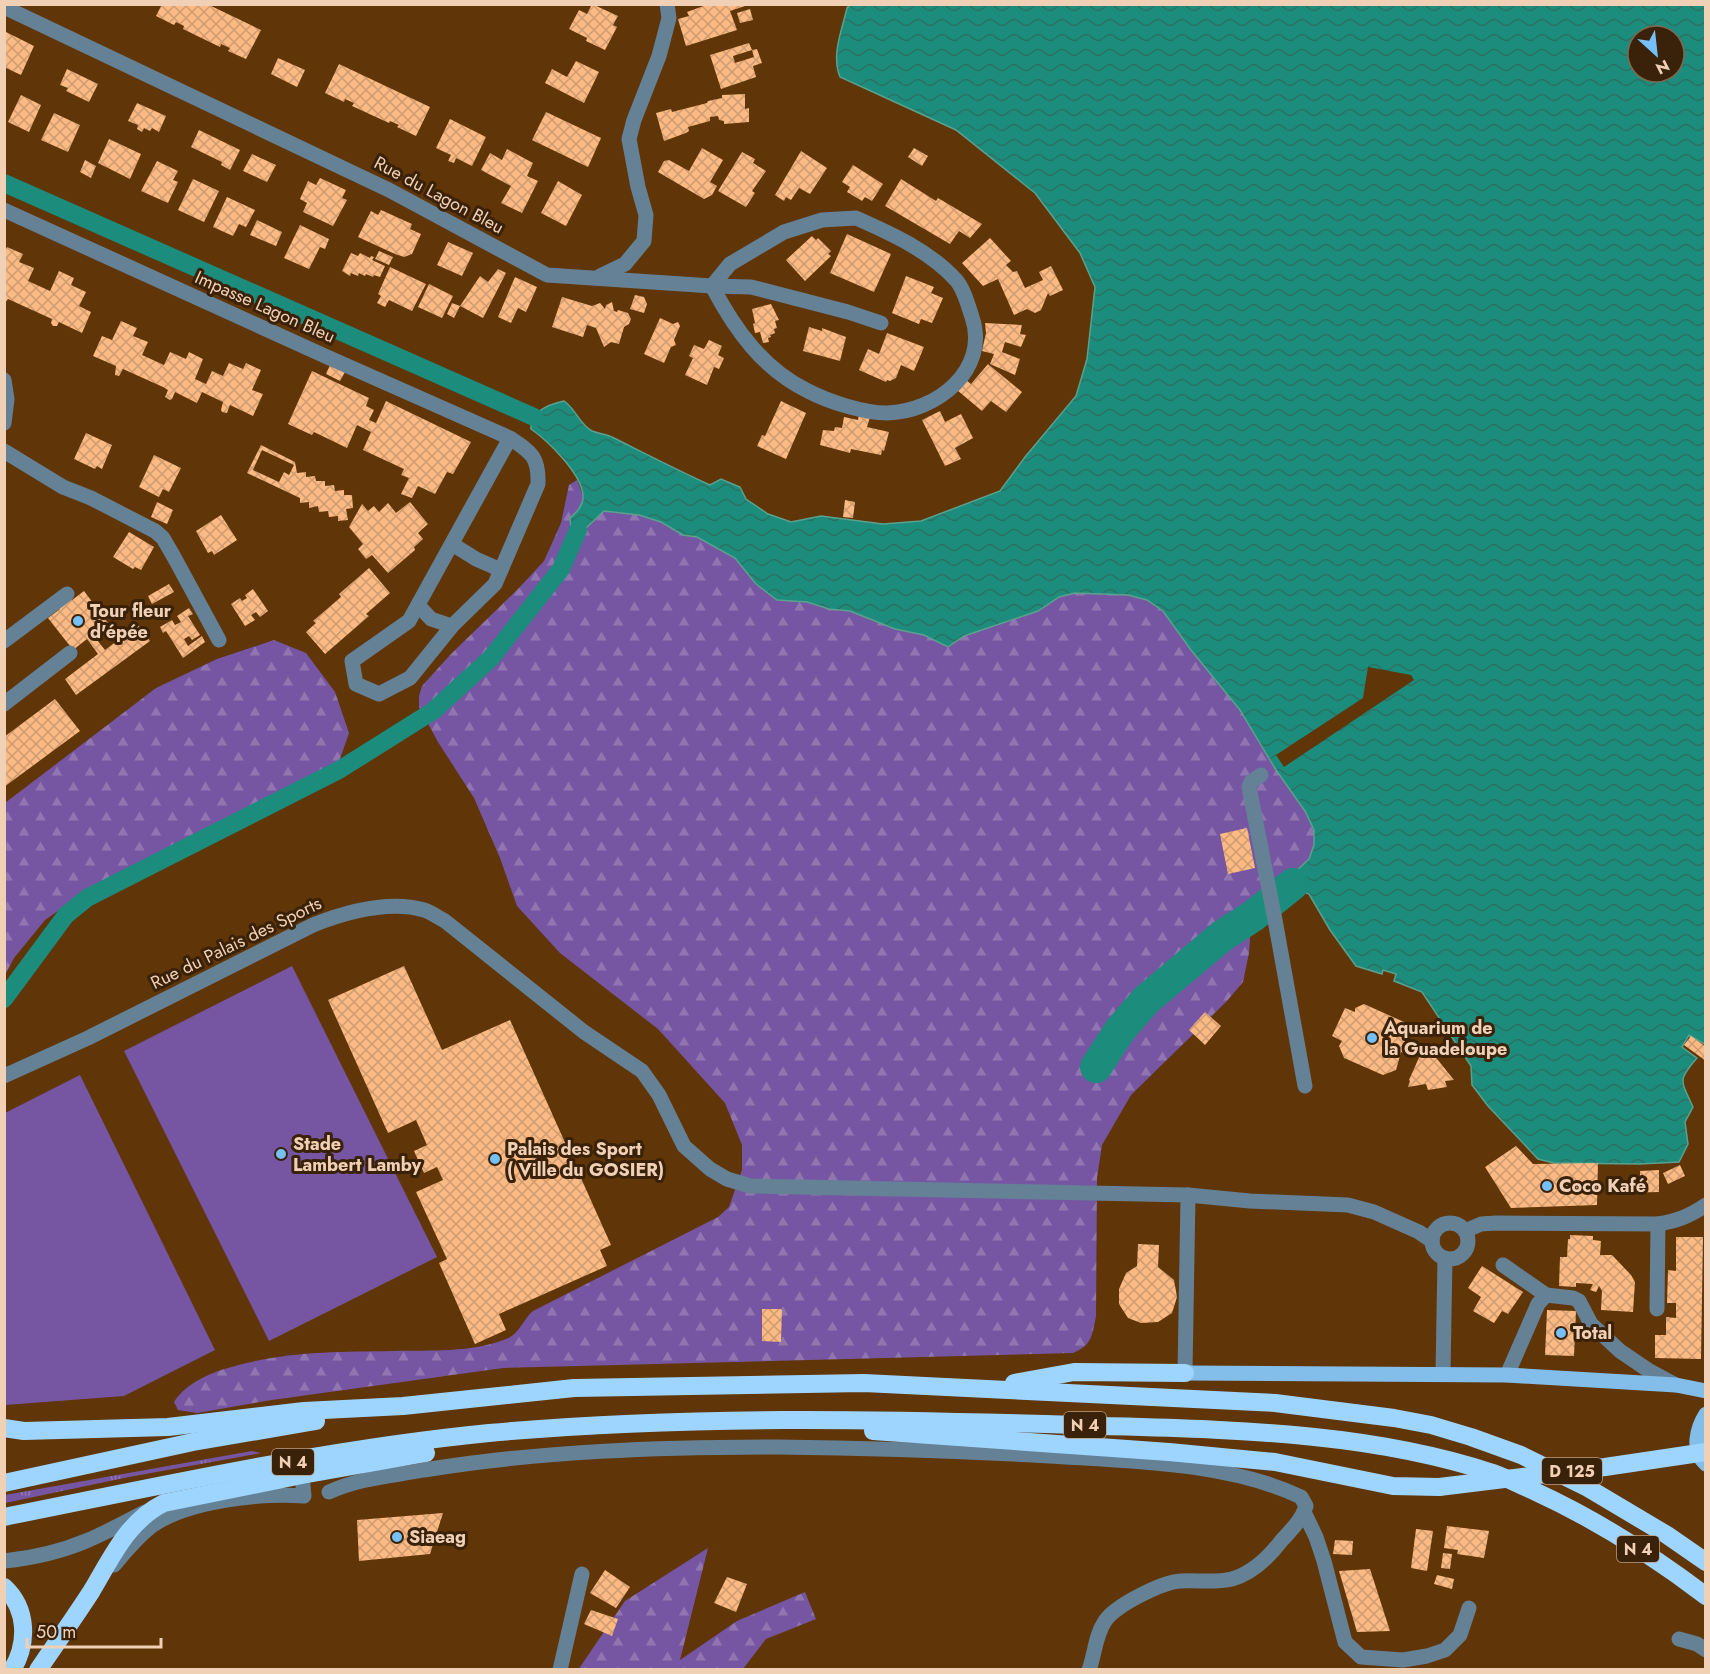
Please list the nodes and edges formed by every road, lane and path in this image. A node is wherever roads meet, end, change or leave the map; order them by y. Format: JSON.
{"nodes":[{"id":1,"x":667,"y":4,"type":"edge"},
{"id":2,"x":4,"y":7,"type":"edge"},
{"id":3,"x":4,"y":210,"type":"edge"},
{"id":4,"x":598,"y":278,"type":"junction"},
{"id":5,"x":712,"y":286,"type":"junction"},
{"id":6,"x":881,"y":323,"type":"dead end"},
{"id":7,"x":4,"y":380,"type":"edge"},
{"id":8,"x":4,"y":423,"type":"edge"},
{"id":9,"x":510,"y":438,"type":"junction"},
{"id":10,"x":4,"y":451,"type":"edge"},
{"id":11,"x":452,"y":544,"type":"junction"},
{"id":12,"x":501,"y":570,"type":"junction"},
{"id":13,"x":67,"y":594,"type":"dead end"},
{"id":14,"x":418,"y":605,"type":"junction"},
{"id":15,"x":453,"y":626,"type":"junction"},
{"id":16,"x":219,"y":640,"type":"dead end"},
{"id":17,"x":4,"y":642,"type":"edge"},
{"id":18,"x":70,"y":653,"type":"dead end"},
{"id":19,"x":4,"y":704,"type":"edge"},
{"id":20,"x":1261,"y":775,"type":"dead end"},
{"id":21,"x":4,"y":1076,"type":"edge"},
{"id":22,"x":1305,"y":1086,"type":"dead end"},
{"id":23,"x":1188,"y":1195,"type":"junction"},
{"id":24,"x":1706,"y":1205,"type":"edge"},
{"id":25,"x":1658,"y":1224,"type":"junction"},
{"id":26,"x":1465,"y":1231,"type":"junction"},
{"id":27,"x":1432,"y":1241,"type":"junction"},
{"id":28,"x":1445,"y":1258,"type":"junction"},
{"id":29,"x":1503,"y":1265,"type":"dead end"},
{"id":30,"x":1546,"y":1295,"type":"junction"},
{"id":31,"x":1657,"y":1310,"type":"dead end"},
{"id":32,"x":1185,"y":1373,"type":"junction"},
{"id":33,"x":1443,"y":1374,"type":"junction"},
{"id":34,"x":1507,"y":1375,"type":"junction"},
{"id":35,"x":1676,"y":1385,"type":"junction"},
{"id":36,"x":984,"y":1388,"type":"junction"},
{"id":37,"x":1706,"y":1391,"type":"edge"},
{"id":38,"x":403,"y":1406,"type":"junction"},
{"id":39,"x":1706,"y":1414,"type":"edge"},
{"id":40,"x":758,"y":1419,"type":"junction"},
{"id":41,"x":584,"y":1425,"type":"junction"},
{"id":42,"x":4,"y":1428,"type":"edge"},
{"id":43,"x":1706,"y":1452,"type":"edge"},
{"id":44,"x":1706,"y":1464,"type":"edge"},
{"id":45,"x":302,"y":1475,"type":"junction"},
{"id":46,"x":4,"y":1483,"type":"edge"},
{"id":47,"x":329,"y":1492,"type":"dead end"},
{"id":48,"x":148,"y":1511,"type":"junction"},
{"id":49,"x":1304,"y":1512,"type":"junction"},
{"id":50,"x":4,"y":1517,"type":"edge"},
{"id":51,"x":4,"y":1561,"type":"edge"},
{"id":52,"x":1706,"y":1562,"type":"edge"},
{"id":53,"x":582,"y":1574,"type":"dead end"},
{"id":54,"x":4,"y":1587,"type":"edge"},
{"id":55,"x":91,"y":1592,"type":"junction"},
{"id":56,"x":1706,"y":1596,"type":"edge"},
{"id":57,"x":1469,"y":1608,"type":"dead end"},
{"id":58,"x":1679,"y":1639,"type":"dead end"},
{"id":59,"x":1706,"y":1650,"type":"edge"},
{"id":60,"x":12,"y":1670,"type":"edge"},
{"id":61,"x":38,"y":1670,"type":"edge"},
{"id":62,"x":560,"y":1670,"type":"edge"},
{"id":63,"x":1089,"y":1670,"type":"edge"}],
"edges":[{"from":1,"to":4,"type":"street"},
{"from":2,"to":4,"type":"street","name":"Rue du Lagon Bleu"},
{"from":3,"to":9,"type":"street","name":"Impasse Lagon Bleu"},
{"from":4,"to":5,"type":"street","name":"Rue du Lagon Bleu"},
{"from":5,"to":5,"type":"street"},
{"from":5,"to":6,"type":"street","name":"Rue du Lagon Bleu"},
{"from":7,"to":8,"type":"street"},
{"from":9,"to":11,"type":"street"},
{"from":9,"to":12,"type":"street","name":"Impasse Lagon Bleu"},
{"from":10,"to":16,"type":"street"},
{"from":11,"to":12,"type":"street"},
{"from":11,"to":14,"type":"street"},
{"from":12,"to":15,"type":"street","name":"Impasse Lagon Bleu"},
{"from":13,"to":17,"type":"street"},
{"from":14,"to":15,"type":"street"},
{"from":14,"to":15,"type":"street","name":"Impasse Lagon Bleu"},
{"from":18,"to":19,"type":"street"},
{"from":20,"to":22,"type":"street"},
{"from":21,"to":23,"type":"street","name":"Rue du Palais des Sports"},
{"from":23,"to":27,"type":"street","name":"Rue du Palais des Sports"},
{"from":23,"to":32,"type":"street"},
{"from":24,"to":25,"type":"street"},
{"from":25,"to":26,"type":"street"},
{"from":25,"to":31,"type":"street"},
{"from":26,"to":27,"type":"street"},
{"from":26,"to":28,"type":"street"},
{"from":27,"to":28,"type":"street"},
{"from":28,"to":33,"type":"street"},
{"from":29,"to":30,"type":"street"},
{"from":30,"to":34,"type":"street"},
{"from":30,"to":35,"type":"street"},
{"from":32,"to":33,"type":"main road"},
{"from":32,"to":36,"type":"highway"},
{"from":33,"to":34,"type":"main road"},
{"from":34,"to":35,"type":"main road"},
{"from":35,"to":37,"type":"main road"},
{"from":36,"to":38,"type":"highway","number":"N 4"},
{"from":36,"to":52,"type":"highway","number":"N 4"},
{"from":38,"to":42,"type":"highway"},
{"from":38,"to":46,"type":"highway","number":"N 4"},
{"from":39,"to":44,"type":"main road"},
{"from":40,"to":41,"type":"highway","number":"N 4"},
{"from":40,"to":43,"type":"highway","number":"D 125","bridge":true},
{"from":40,"to":56,"type":"highway","number":"N 4"},
{"from":41,"to":45,"type":"highway"},
{"from":41,"to":50,"type":"highway","number":"N 4"},
{"from":45,"to":48,"type":"highway"},
{"from":45,"to":55,"type":"street"},
{"from":47,"to":49,"type":"street"},
{"from":48,"to":51,"type":"street"},
{"from":48,"to":55,"type":"highway"},
{"from":49,"to":57,"type":"street"},
{"from":49,"to":63,"type":"street"},
{"from":53,"to":62,"type":"street"},
{"from":54,"to":60,"type":"highway"},
{"from":55,"to":61,"type":"highway"},
{"from":58,"to":59,"type":"street"}]}
